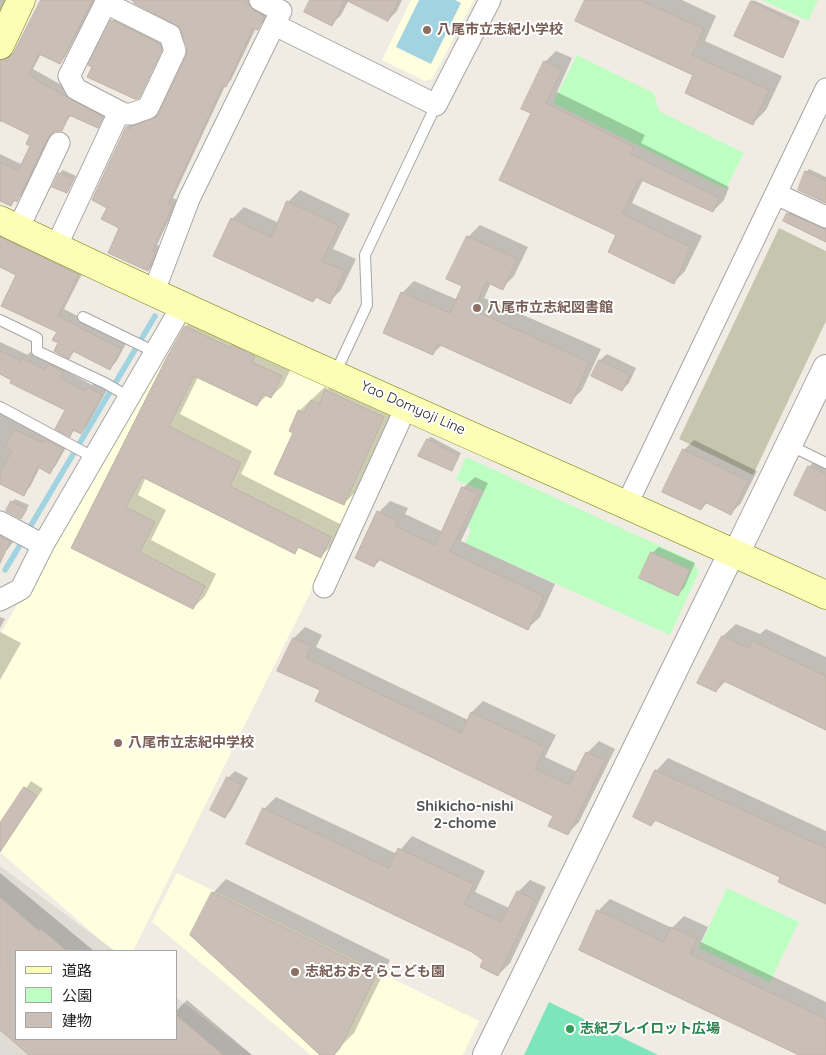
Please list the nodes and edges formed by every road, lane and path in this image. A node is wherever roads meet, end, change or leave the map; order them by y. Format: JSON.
{"nodes":[{"id":1,"x":21,"y":0,"type":"edge"},
{"id":2,"x":260,"y":0,"type":"edge"},
{"id":3,"x":490,"y":0,"type":"edge"},
{"id":4,"x":106,"y":1,"type":"edge"},
{"id":5,"x":281,"y":12,"type":"edge"},
{"id":6,"x":0,"y":45,"type":"edge"},
{"id":7,"x":826,"y":89,"type":"edge"},
{"id":8,"x":436,"y":105,"type":"junction"},
{"id":9,"x":119,"y":112,"type":"junction"},
{"id":10,"x":58,"y":143,"type":"dead end"},
{"id":11,"x":776,"y":194,"type":"junction"},
{"id":12,"x":826,"y":217,"type":"edge"},
{"id":13,"x":9,"y":224,"type":"edge"},
{"id":14,"x":56,"y":247,"type":"junction"},
{"id":15,"x":154,"y":294,"type":"junction"},
{"id":16,"x":182,"y":306,"type":"junction"},
{"id":17,"x":83,"y":317,"type":"dead end"},
{"id":18,"x":0,"y":320,"type":"edge"},
{"id":19,"x":150,"y":350,"type":"junction"},
{"id":20,"x":826,"y":368,"type":"edge"},
{"id":21,"x":335,"y":374,"type":"junction"},
{"id":22,"x":124,"y":394,"type":"junction"},
{"id":23,"x":407,"y":406,"type":"junction"},
{"id":24,"x":0,"y":407,"type":"edge"},
{"id":25,"x":789,"y":444,"type":"junction"},
{"id":26,"x":88,"y":454,"type":"junction"},
{"id":27,"x":826,"y":463,"type":"edge"},
{"id":28,"x":626,"y":506,"type":"junction"},
{"id":29,"x":0,"y":522,"type":"edge"},
{"id":30,"x":43,"y":545,"type":"junction"},
{"id":31,"x":734,"y":553,"type":"junction"},
{"id":32,"x":324,"y":586,"type":"dead end"},
{"id":33,"x":826,"y":595,"type":"edge"},
{"id":34,"x":0,"y":600,"type":"edge"},
{"id":35,"x":486,"y":1055,"type":"edge"}],
"edges":[{"from":1,"to":6,"type":"main road"},
{"from":2,"to":5,"type":"street"},
{"from":3,"to":8,"type":"street"},
{"from":4,"to":9,"type":"street"},
{"from":4,"to":9,"type":"street"},
{"from":5,"to":8,"type":"street"},
{"from":5,"to":15,"type":"street"},
{"from":7,"to":11,"type":"street"},
{"from":8,"to":21,"type":"lane"},
{"from":9,"to":14,"type":"street"},
{"from":10,"to":13,"type":"street"},
{"from":11,"to":12,"type":"street"},
{"from":11,"to":28,"type":"street"},
{"from":13,"to":14,"type":"main road","name":"Yao Domyoji Line"},
{"from":14,"to":15,"type":"main road","name":"Yao Domyoji Line"},
{"from":15,"to":16,"type":"main road","name":"Yao Domyoji Line"},
{"from":16,"to":19,"type":"street"},
{"from":16,"to":21,"type":"main road","name":"Yao Domyoji Line"},
{"from":17,"to":19,"type":"lane"},
{"from":18,"to":22,"type":"lane"},
{"from":19,"to":22,"type":"street"},
{"from":20,"to":25,"type":"street"},
{"from":21,"to":23,"type":"main road","name":"Yao Domyoji Line"},
{"from":22,"to":26,"type":"street"},
{"from":23,"to":28,"type":"main road","name":"Yao Domyoji Line"},
{"from":23,"to":32,"type":"street"},
{"from":24,"to":26,"type":"lane"},
{"from":25,"to":27,"type":"lane"},
{"from":25,"to":31,"type":"street"},
{"from":26,"to":30,"type":"street"},
{"from":28,"to":31,"type":"main road","name":"Yao Domyoji Line"},
{"from":29,"to":30,"type":"street"},
{"from":30,"to":34,"type":"street"},
{"from":31,"to":33,"type":"main road","name":"Yao Domyoji Line"},
{"from":31,"to":35,"type":"street"}]}
